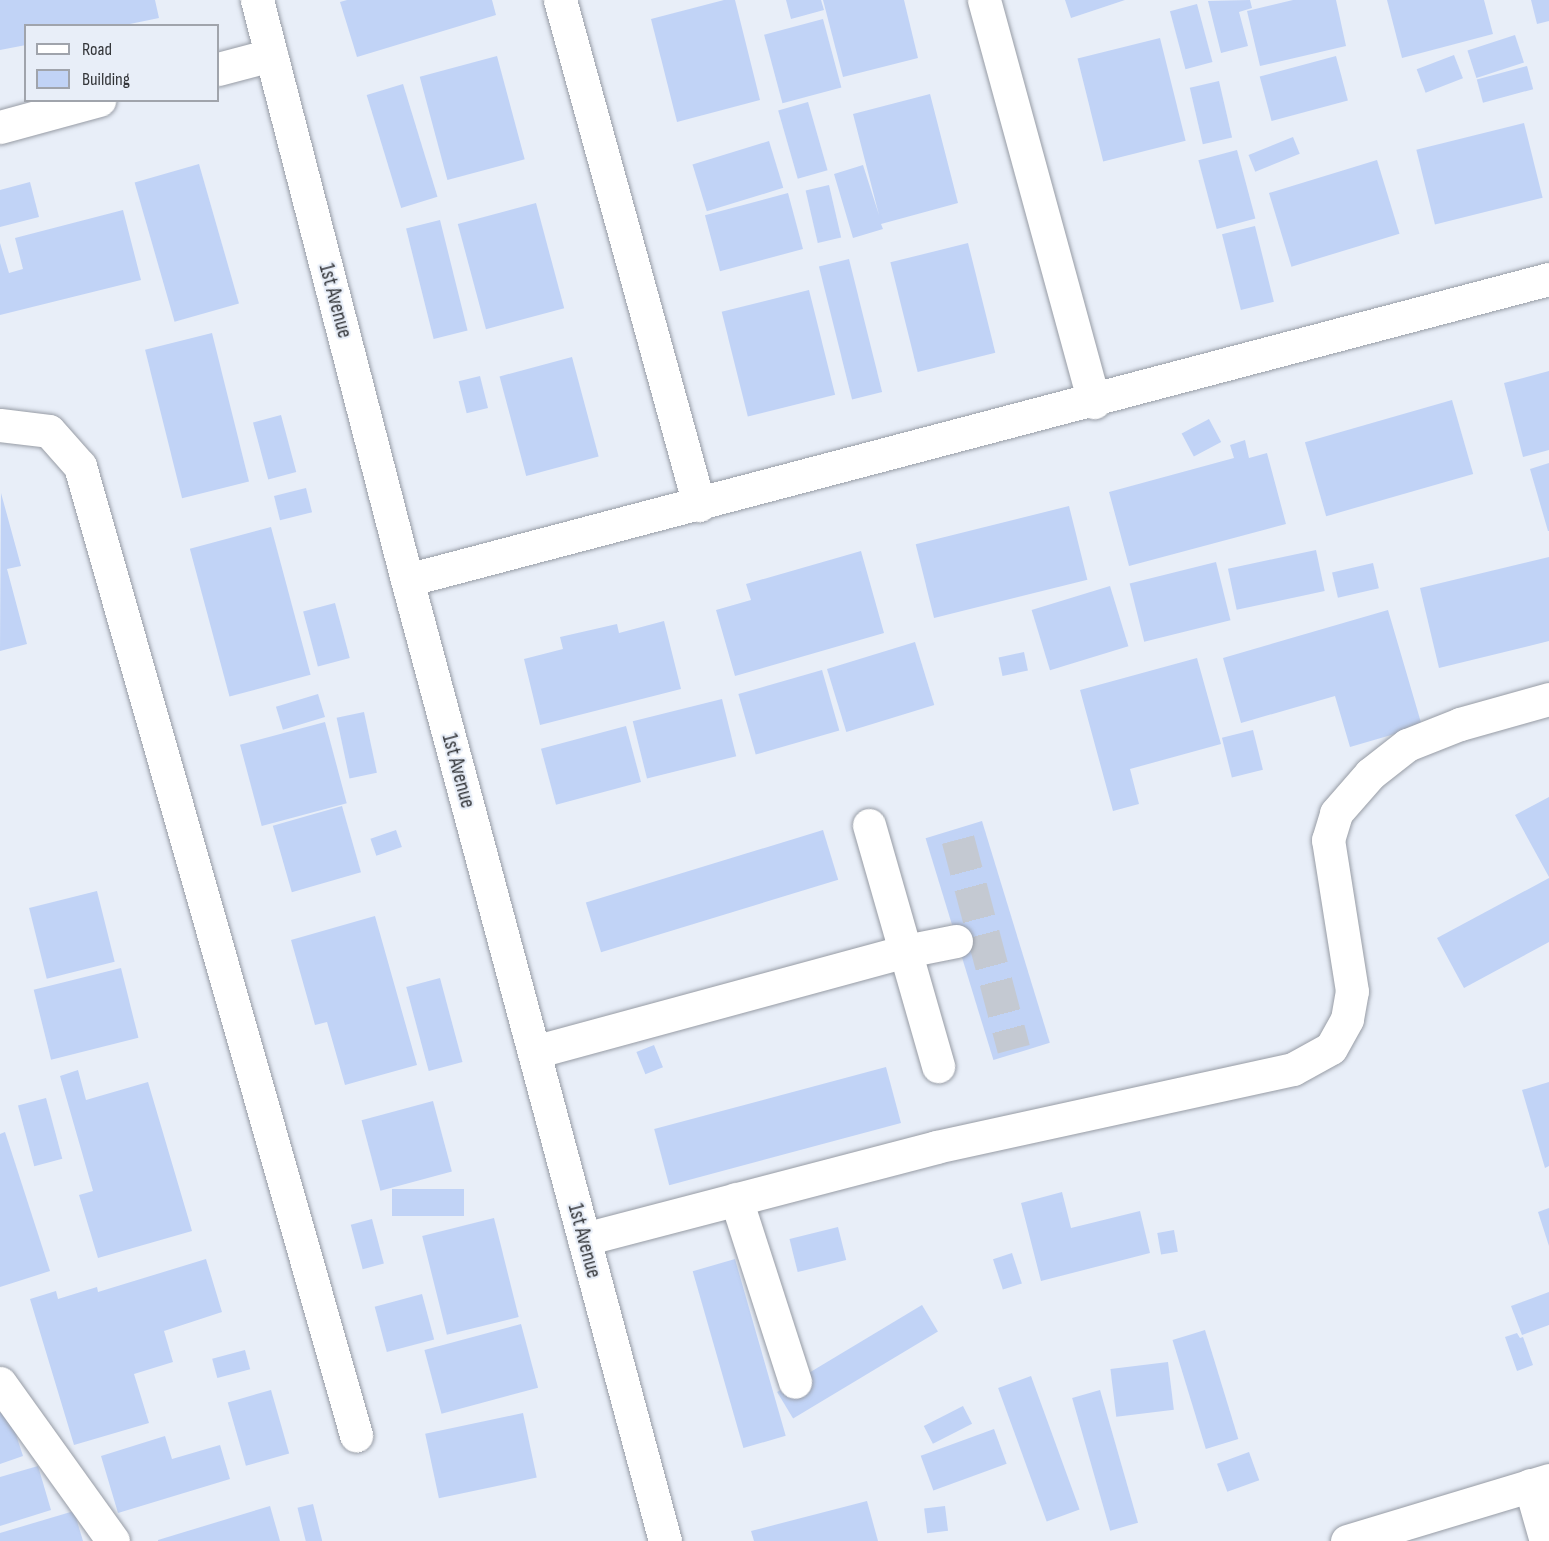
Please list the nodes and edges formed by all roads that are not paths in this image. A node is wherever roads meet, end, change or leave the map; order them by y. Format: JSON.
{"nodes":[{"id":1,"x":257,"y":0,"type":"edge"},
{"id":2,"x":560,"y":0,"type":"edge"},
{"id":3,"x":984,"y":0,"type":"edge"},
{"id":4,"x":271,"y":55,"type":"junction"},
{"id":5,"x":219,"y":69,"type":"edge"},
{"id":6,"x":92,"y":102,"type":"edge"},
{"id":7,"x":0,"y":127,"type":"edge"},
{"id":8,"x":1549,"y":279,"type":"edge"},
{"id":9,"x":1094,"y":402,"type":"junction"},
{"id":10,"x":0,"y":425,"type":"edge"},
{"id":11,"x":699,"y":506,"type":"junction"},
{"id":12,"x":407,"y":580,"type":"junction"},
{"id":13,"x":1549,"y":699,"type":"edge"},
{"id":14,"x":869,"y":825,"type":"dead end"},
{"id":15,"x":956,"y":942,"type":"dead end"},
{"id":16,"x":906,"y":951,"type":"junction"},
{"id":17,"x":534,"y":1052,"type":"junction"},
{"id":18,"x":938,"y":1066,"type":"dead end"},
{"id":19,"x":736,"y":1199,"type":"junction"},
{"id":20,"x":584,"y":1239,"type":"junction"},
{"id":21,"x":795,"y":1382,"type":"dead end"},
{"id":22,"x":0,"y":1383,"type":"edge"},
{"id":23,"x":356,"y":1435,"type":"dead end"},
{"id":24,"x":1539,"y":1483,"type":"edge"},
{"id":25,"x":663,"y":1532,"type":"edge"},
{"id":26,"x":113,"y":1541,"type":"edge"},
{"id":27,"x":1347,"y":1541,"type":"edge"},
{"id":28,"x":1546,"y":1541,"type":"edge"}],
"edges":[{"from":1,"to":4,"type":"street","name":"1st Avenue"},
{"from":2,"to":11,"type":"street"},
{"from":3,"to":9,"type":"street"},
{"from":4,"to":5,"type":"street"},
{"from":4,"to":12,"type":"street","name":"1st Avenue"},
{"from":6,"to":7,"type":"street"},
{"from":8,"to":9,"type":"street"},
{"from":9,"to":11,"type":"street"},
{"from":10,"to":23,"type":"street"},
{"from":11,"to":12,"type":"street"},
{"from":12,"to":17,"type":"street","name":"1st Avenue"},
{"from":13,"to":19,"type":"street"},
{"from":14,"to":16,"type":"street"},
{"from":15,"to":16,"type":"street"},
{"from":16,"to":17,"type":"street"},
{"from":16,"to":18,"type":"street"},
{"from":17,"to":20,"type":"street","name":"1st Avenue"},
{"from":19,"to":20,"type":"street"},
{"from":19,"to":21,"type":"street"},
{"from":20,"to":25,"type":"street","name":"1st Avenue"},
{"from":22,"to":26,"type":"street"},
{"from":24,"to":27,"type":"street"},
{"from":24,"to":28,"type":"street"}]}
